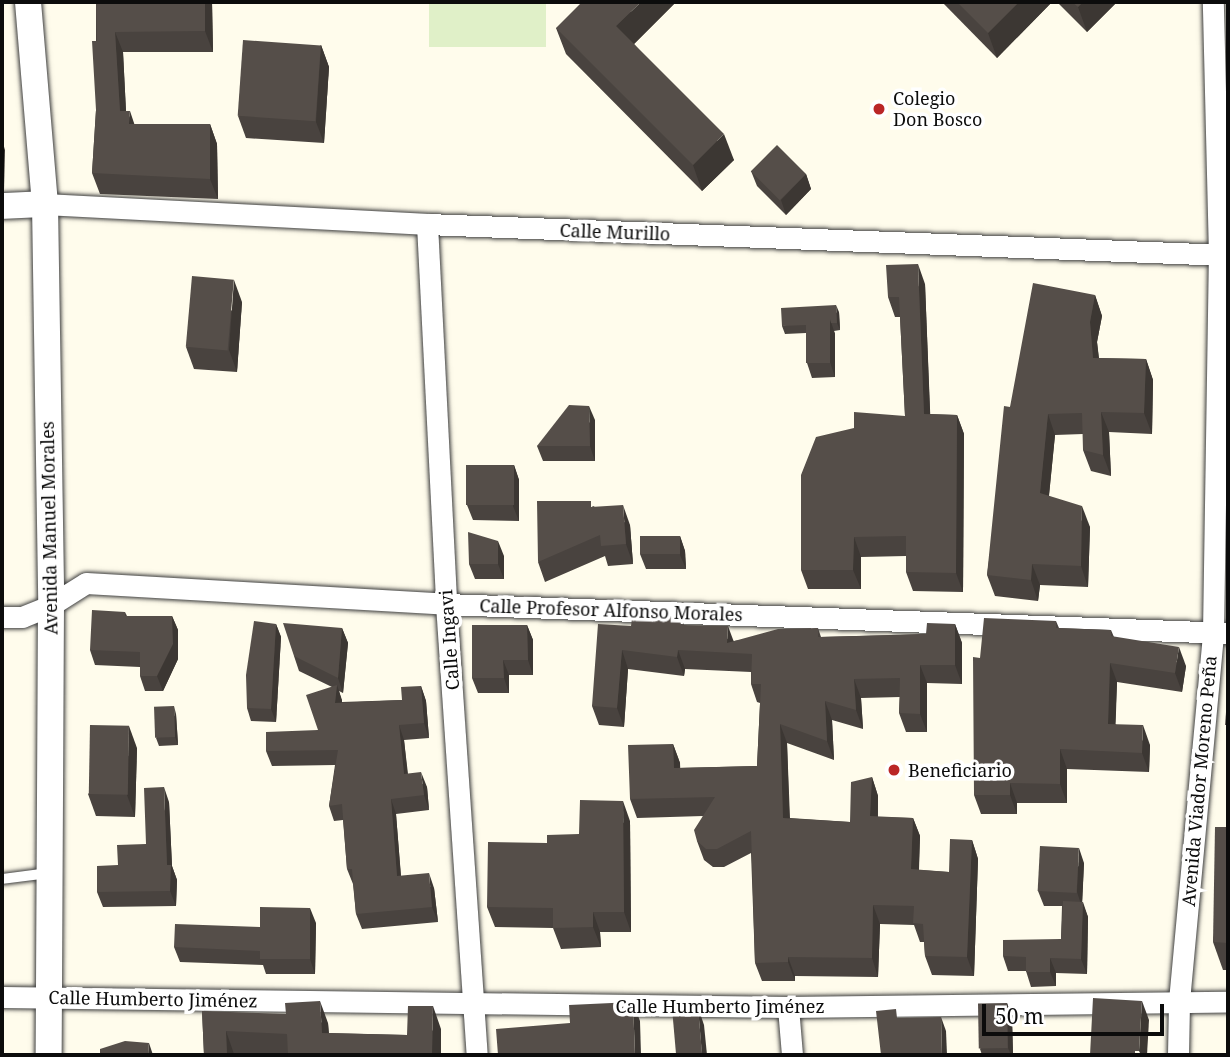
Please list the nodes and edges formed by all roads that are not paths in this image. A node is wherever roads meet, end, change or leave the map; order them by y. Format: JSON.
{"nodes":[{"id":1,"x":28,"y":2,"type":"edge"},
{"id":2,"x":1213,"y":2,"type":"edge"},
{"id":3,"x":45,"y":204,"type":"junction"},
{"id":4,"x":2,"y":206,"type":"edge"},
{"id":5,"x":427,"y":224,"type":"junction"},
{"id":6,"x":1224,"y":255,"type":"edge"},
{"id":7,"x":446,"y":604,"type":"junction"},
{"id":8,"x":51,"y":605,"type":"junction"},
{"id":9,"x":2,"y":617,"type":"edge"},
{"id":10,"x":1220,"y":633,"type":"edge"},
{"id":11,"x":48,"y":873,"type":"junction"},
{"id":12,"x":2,"y":879,"type":"edge"},
{"id":13,"x":49,"y":996,"type":"junction"},
{"id":14,"x":2,"y":997,"type":"edge"},
{"id":15,"x":1180,"y":1001,"type":"junction"},
{"id":16,"x":1228,"y":1002,"type":"edge"},
{"id":17,"x":474,"y":1005,"type":"junction"},
{"id":18,"x":788,"y":1007,"type":"junction"},
{"id":19,"x":49,"y":1055,"type":"edge"},
{"id":20,"x":477,"y":1055,"type":"edge"},
{"id":21,"x":792,"y":1055,"type":"edge"},
{"id":22,"x":1178,"y":1055,"type":"edge"}],
"edges":[{"from":1,"to":3,"type":"street","name":"Avenida Manuel Morales"},
{"from":2,"to":6,"type":"street","name":"Avenida Viador Moreno Peña"},
{"from":3,"to":4,"type":"street","name":"Calle Murillo"},
{"from":3,"to":5,"type":"street","name":"Calle Murillo"},
{"from":3,"to":8,"type":"street","name":"Avenida Manuel Morales"},
{"from":5,"to":6,"type":"street","name":"Calle Murillo"},
{"from":5,"to":7,"type":"street","name":"Calle Ingavi"},
{"from":6,"to":10,"type":"street","name":"Avenida Viador Moreno Peña"},
{"from":7,"to":8,"type":"street","name":"Calle Profesor Alfonso Morales"},
{"from":7,"to":10,"type":"street","name":"Calle Profesor Alfonso Morales"},
{"from":7,"to":17,"type":"street","name":"Calle Ingavi"},
{"from":8,"to":9,"type":"street","name":"Calle Profesor Alfonso Morales"},
{"from":8,"to":11,"type":"street","name":"Avenida Manuel Morales"},
{"from":10,"to":15,"type":"street","name":"Avenida Viador Moreno Peña"},
{"from":11,"to":12,"type":"lane"},
{"from":11,"to":13,"type":"street","name":"Avenida Manuel Morales"},
{"from":13,"to":14,"type":"street","name":"Calle Humberto Jiménez"},
{"from":13,"to":17,"type":"street","name":"Calle Humberto Jiménez"},
{"from":13,"to":19,"type":"street","name":"Avenida Manuel Morales"},
{"from":15,"to":16,"type":"street","name":"Calle Humberto Jiménez"},
{"from":15,"to":18,"type":"street","name":"Calle Humberto Jiménez"},
{"from":15,"to":22,"type":"street","name":"Avenida Viador Moreno Peña"},
{"from":17,"to":18,"type":"street","name":"Calle Humberto Jiménez"},
{"from":17,"to":20,"type":"street","name":"Calle Ingavi"},
{"from":18,"to":21,"type":"street"}]}
